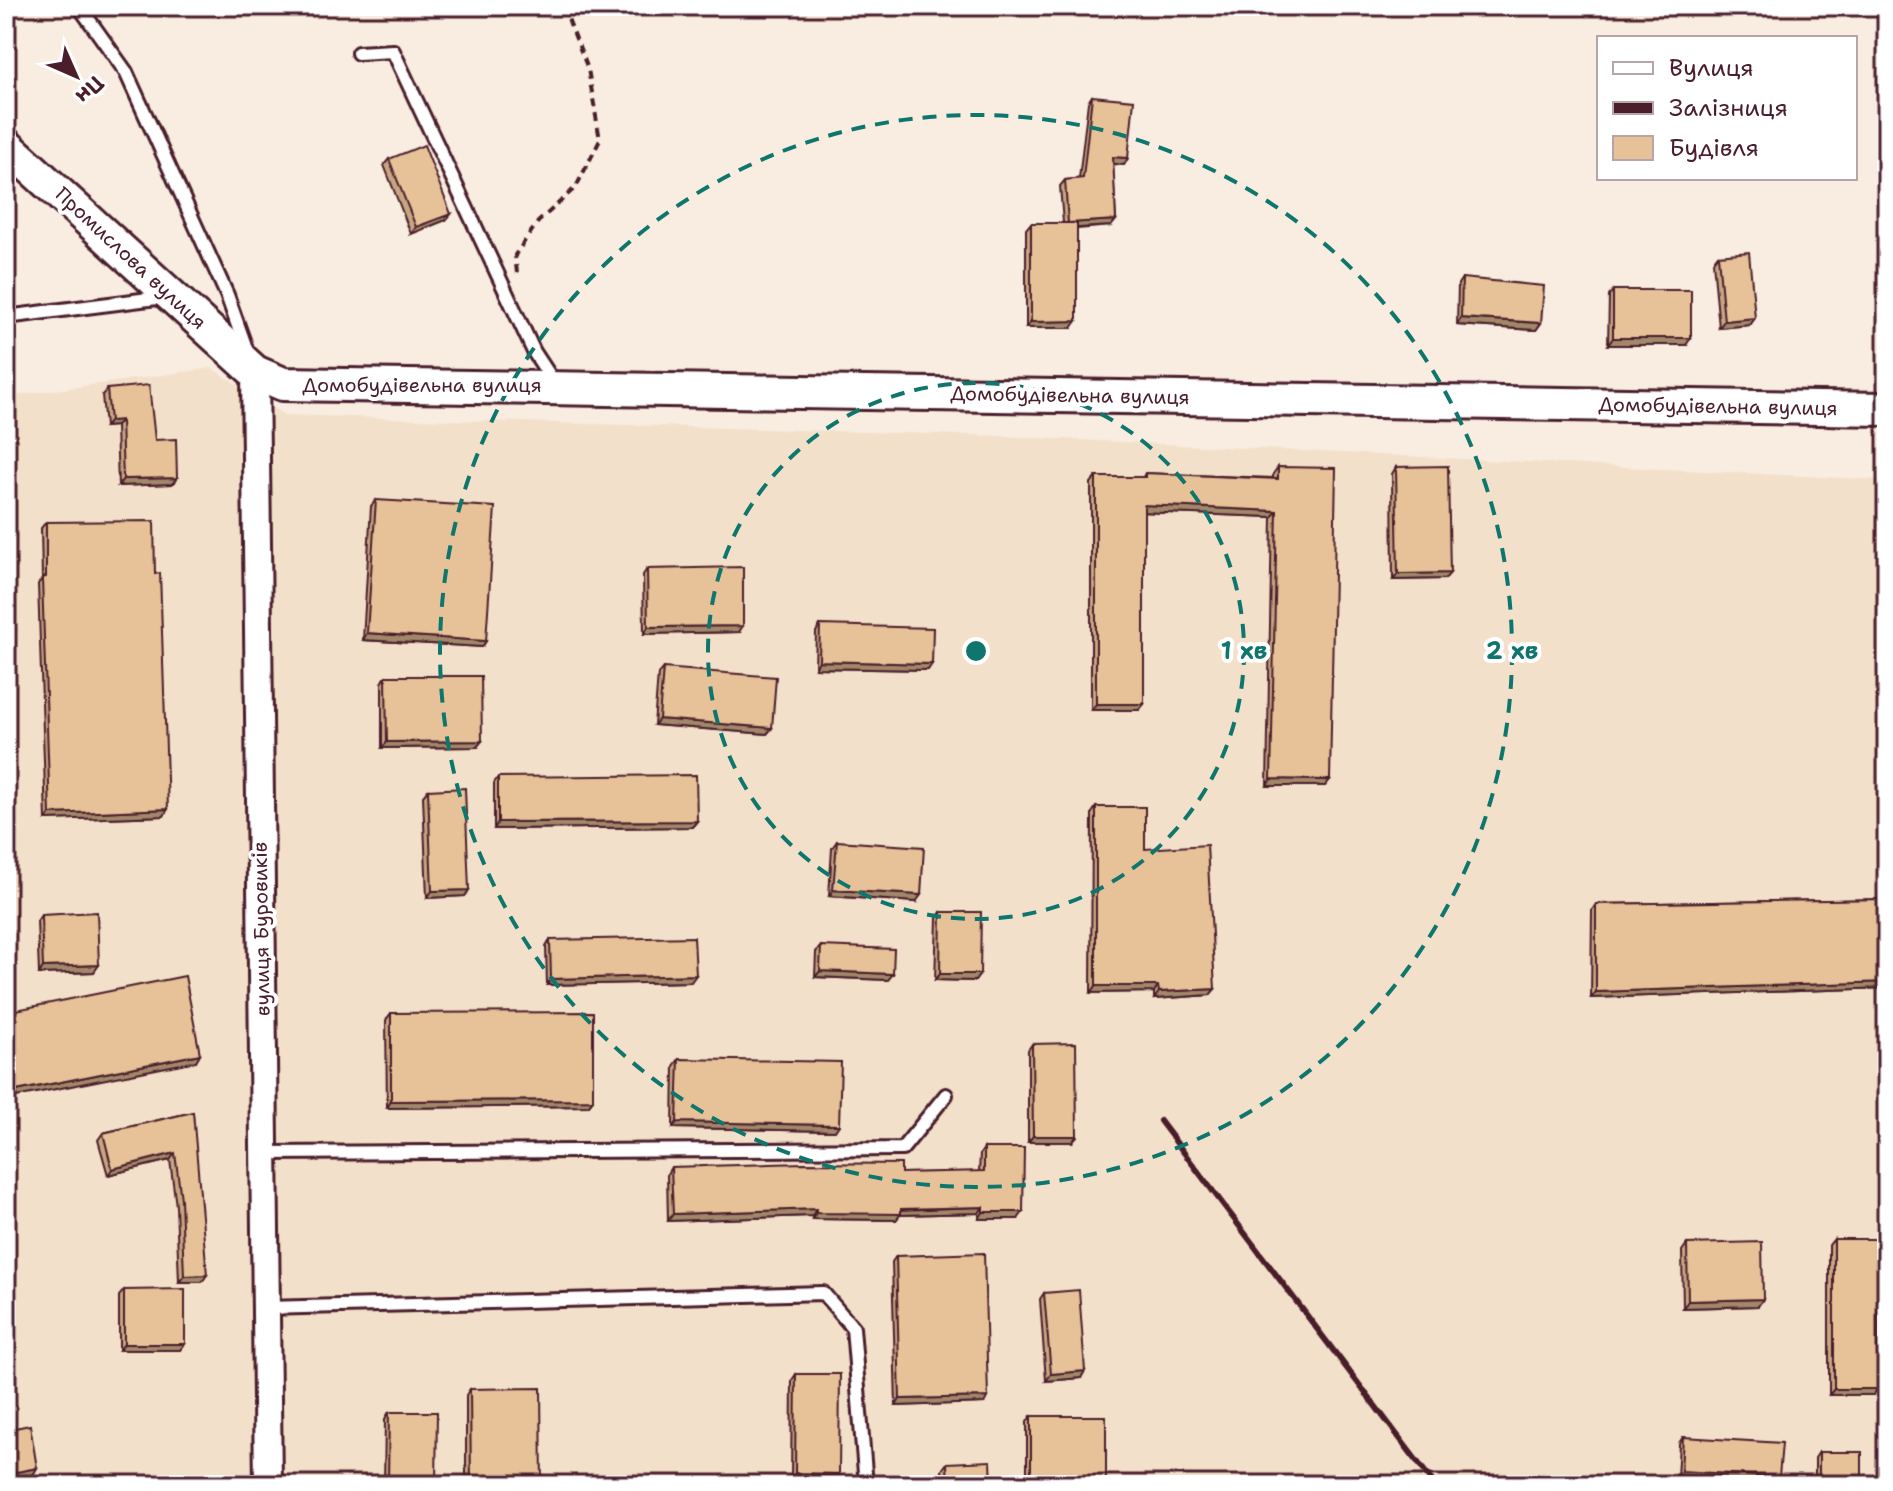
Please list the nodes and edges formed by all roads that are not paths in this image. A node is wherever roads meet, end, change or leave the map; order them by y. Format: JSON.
{"nodes":[{"id":1,"x":79,"y":6,"type":"edge"},
{"id":2,"x":358,"y":53,"type":"dead end"},
{"id":3,"x":6,"y":145,"type":"edge"},
{"id":4,"x":172,"y":296,"type":"junction"},
{"id":5,"x":6,"y":317,"type":"edge"},
{"id":6,"x":255,"y":372,"type":"junction"},
{"id":7,"x":557,"y":386,"type":"junction"},
{"id":8,"x":1887,"y":409,"type":"edge"},
{"id":9,"x":946,"y":1095,"type":"dead end"},
{"id":10,"x":264,"y":1153,"type":"junction"},
{"id":11,"x":266,"y":1308,"type":"junction"},
{"id":12,"x":268,"y":1485,"type":"edge"},
{"id":13,"x":866,"y":1485,"type":"edge"}],
"edges":[{"from":1,"to":6,"type":"lane"},
{"from":2,"to":7,"type":"lane"},
{"from":3,"to":4,"type":"street","name":"Промислова вулиця"},
{"from":4,"to":5,"type":"lane"},
{"from":4,"to":6,"type":"street","name":"Промислова вулиця"},
{"from":6,"to":7,"type":"street","name":"Домобудівельна вулиця"},
{"from":6,"to":10,"type":"street","name":"вулиця Буровиків"},
{"from":7,"to":8,"type":"street","name":"Домобудівельна вулиця"},
{"from":9,"to":10,"type":"lane"},
{"from":10,"to":11,"type":"street","name":"вулиця Буровиків"},
{"from":11,"to":12,"type":"street","name":"вулиця Буровиків"},
{"from":11,"to":13,"type":"lane"}]}
